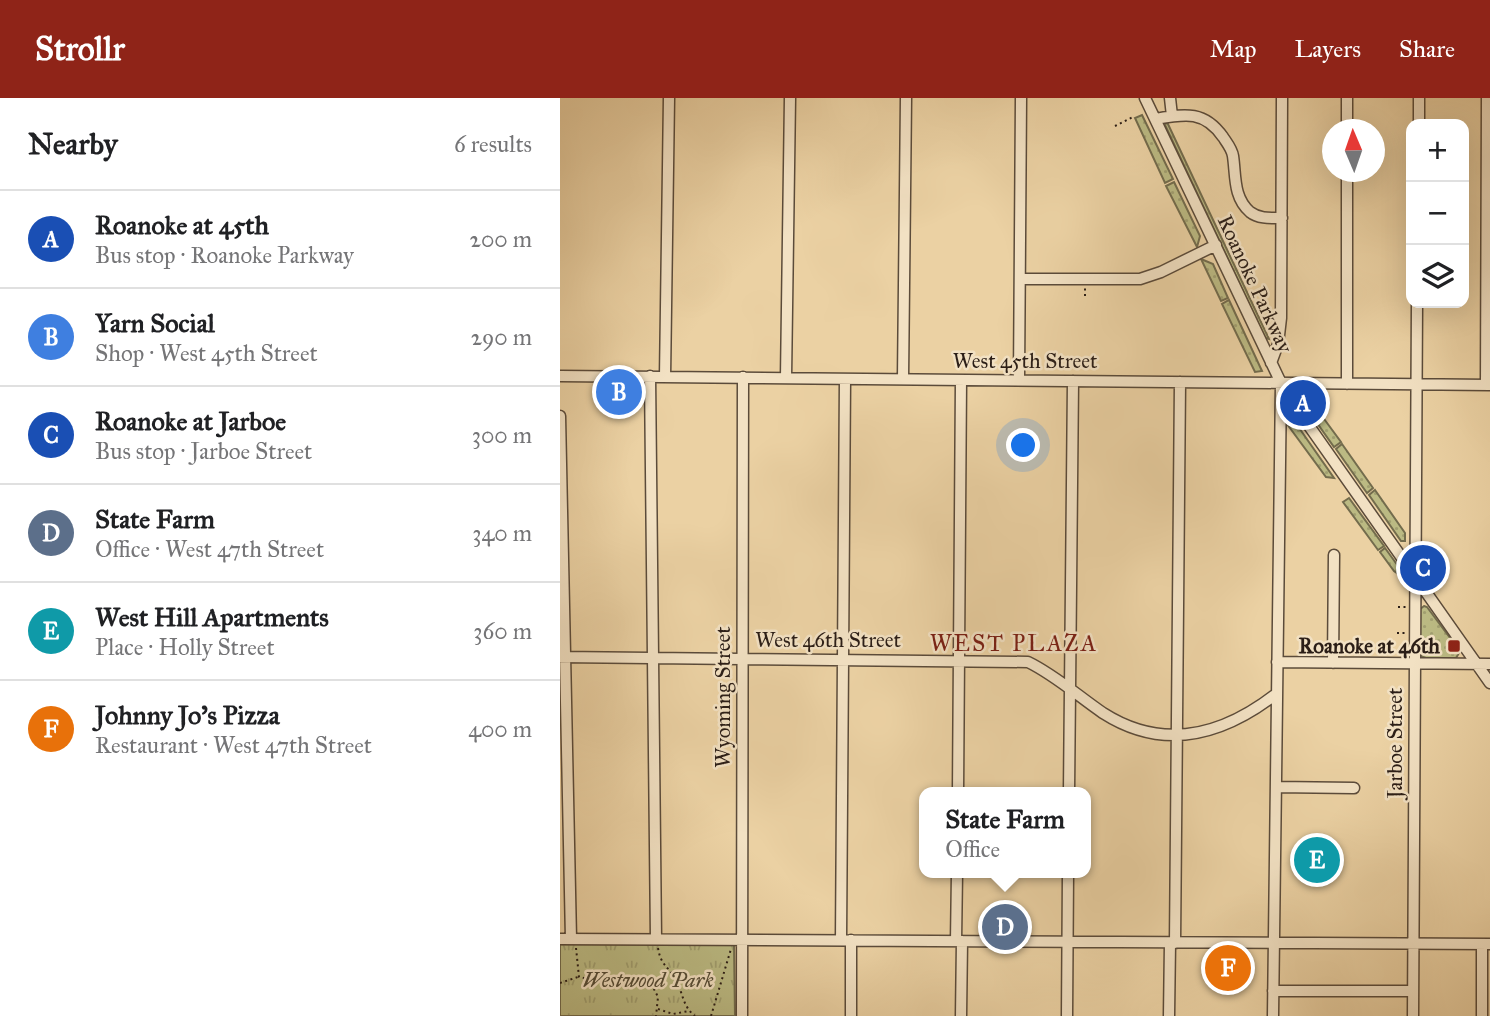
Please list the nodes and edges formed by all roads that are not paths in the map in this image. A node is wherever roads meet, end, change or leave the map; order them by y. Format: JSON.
{"nodes":[{"id":1,"x":668,"y":98,"type":"edge"},
{"id":2,"x":790,"y":98,"type":"edge"},
{"id":3,"x":906,"y":98,"type":"edge"},
{"id":4,"x":1021,"y":98,"type":"edge"},
{"id":5,"x":1145,"y":98,"type":"edge"},
{"id":6,"x":1170,"y":98,"type":"edge"},
{"id":7,"x":1282,"y":98,"type":"edge"},
{"id":8,"x":1347,"y":98,"type":"edge"},
{"id":9,"x":1419,"y":98,"type":"edge"},
{"id":10,"x":1487,"y":98,"type":"edge"},
{"id":11,"x":1172,"y":116,"type":"junction"},
{"id":12,"x":1155,"y":118,"type":"junction"},
{"id":13,"x":1347,"y":119,"type":"edge"},
{"id":14,"x":1419,"y":119,"type":"edge"},
{"id":15,"x":1347,"y":182,"type":"edge"},
{"id":16,"x":1282,"y":218,"type":"junction"},
{"id":17,"x":1216,"y":245,"type":"junction"},
{"id":18,"x":1020,"y":279,"type":"junction"},
{"id":19,"x":1417,"y":308,"type":"edge"},
{"id":20,"x":1488,"y":328,"type":"edge"},
{"id":21,"x":1270,"y":363,"type":"junction"},
{"id":22,"x":560,"y":376,"type":"edge"},
{"id":23,"x":650,"y":376,"type":"junction"},
{"id":24,"x":665,"y":377,"type":"junction"},
{"id":25,"x":743,"y":377,"type":"junction"},
{"id":26,"x":786,"y":378,"type":"junction"},
{"id":27,"x":845,"y":379,"type":"junction"},
{"id":28,"x":903,"y":379,"type":"junction"},
{"id":29,"x":961,"y":380,"type":"junction"},
{"id":30,"x":1018,"y":380,"type":"junction"},
{"id":31,"x":1073,"y":381,"type":"junction"},
{"id":32,"x":1180,"y":382,"type":"junction"},
{"id":33,"x":1281,"y":383,"type":"junction"},
{"id":34,"x":1348,"y":384,"type":"junction"},
{"id":35,"x":1416,"y":384,"type":"junction"},
{"id":36,"x":1488,"y":385,"type":"edge"},
{"id":37,"x":560,"y":416,"type":"edge"},
{"id":38,"x":1334,"y":555,"type":"dead end"},
{"id":39,"x":1415,"y":576,"type":"junction"},
{"id":40,"x":563,"y":657,"type":"edge"},
{"id":41,"x":653,"y":659,"type":"junction"},
{"id":42,"x":742,"y":659,"type":"junction"},
{"id":43,"x":844,"y":659,"type":"junction"},
{"id":44,"x":960,"y":660,"type":"junction"},
{"id":45,"x":1277,"y":662,"type":"junction"},
{"id":46,"x":1333,"y":663,"type":"junction"},
{"id":47,"x":1415,"y":663,"type":"junction"},
{"id":48,"x":1476,"y":664,"type":"junction"},
{"id":49,"x":1490,"y":664,"type":"edge"},
{"id":50,"x":1490,"y":683,"type":"edge"},
{"id":51,"x":1070,"y":689,"type":"junction"},
{"id":52,"x":1276,"y":695,"type":"junction"},
{"id":53,"x":1176,"y":735,"type":"junction"},
{"id":54,"x":958,"y":787,"type":"edge"},
{"id":55,"x":1069,"y":787,"type":"edge"},
{"id":56,"x":1276,"y":787,"type":"junction"},
{"id":57,"x":1354,"y":788,"type":"dead end"},
{"id":58,"x":957,"y":878,"type":"edge"},
{"id":59,"x":1068,"y":878,"type":"edge"},
{"id":60,"x":846,"y":940,"type":"junction"},
{"id":61,"x":959,"y":941,"type":"junction"},
{"id":62,"x":569,"y":942,"type":"edge"},
{"id":63,"x":737,"y":942,"type":"junction"},
{"id":64,"x":1068,"y":942,"type":"junction"},
{"id":65,"x":657,"y":943,"type":"junction"},
{"id":66,"x":1172,"y":943,"type":"junction"},
{"id":67,"x":1273,"y":944,"type":"junction"},
{"id":68,"x":1413,"y":944,"type":"junction"},
{"id":69,"x":1486,"y":944,"type":"edge"},
{"id":70,"x":1273,"y":991,"type":"junction"},
{"id":71,"x":1413,"y":992,"type":"junction"},
{"id":72,"x":742,"y":1016,"type":"edge"},
{"id":73,"x":851,"y":1016,"type":"edge"},
{"id":74,"x":961,"y":1016,"type":"edge"},
{"id":75,"x":1067,"y":1016,"type":"edge"},
{"id":76,"x":1169,"y":1016,"type":"edge"},
{"id":77,"x":1273,"y":1016,"type":"edge"},
{"id":78,"x":1413,"y":1016,"type":"edge"},
{"id":79,"x":1482,"y":1016,"type":"edge"}],
"edges":[{"from":1,"to":24,"type":"street"},
{"from":2,"to":26,"type":"street"},
{"from":3,"to":28,"type":"street"},
{"from":4,"to":18,"type":"street"},
{"from":5,"to":12,"type":"street","name":"Roanoke Parkway"},
{"from":6,"to":11,"type":"street"},
{"from":7,"to":16,"type":"street"},
{"from":8,"to":13,"type":"street"},
{"from":9,"to":14,"type":"street"},
{"from":10,"to":20,"type":"street"},
{"from":11,"to":12,"type":"street"},
{"from":11,"to":16,"type":"street"},
{"from":12,"to":17,"type":"street","name":"Roanoke Parkway"},
{"from":15,"to":34,"type":"street"},
{"from":16,"to":21,"type":"street"},
{"from":17,"to":18,"type":"street"},
{"from":17,"to":21,"type":"street","name":"Roanoke Parkway"},
{"from":18,"to":30,"type":"street"},
{"from":19,"to":35,"type":"street","name":"Jarboe Street"},
{"from":20,"to":36,"type":"street"},
{"from":21,"to":33,"type":"street","name":"Roanoke Parkway"},
{"from":22,"to":23,"type":"street","name":"West 45th Street"},
{"from":23,"to":24,"type":"street","name":"West 45th Street"},
{"from":23,"to":41,"type":"street"},
{"from":24,"to":25,"type":"street","name":"West 45th Street"},
{"from":25,"to":26,"type":"street","name":"West 45th Street"},
{"from":25,"to":42,"type":"street","name":"Wyoming Street"},
{"from":26,"to":27,"type":"street","name":"West 45th Street"},
{"from":27,"to":28,"type":"street","name":"West 45th Street"},
{"from":27,"to":43,"type":"street"},
{"from":28,"to":29,"type":"street","name":"West 45th Street"},
{"from":29,"to":30,"type":"street","name":"West 45th Street"},
{"from":29,"to":44,"type":"street"},
{"from":30,"to":31,"type":"street","name":"West 45th Street"},
{"from":31,"to":32,"type":"street","name":"West 45th Street"},
{"from":31,"to":51,"type":"street"},
{"from":32,"to":33,"type":"street","name":"West 45th Street"},
{"from":32,"to":53,"type":"street"},
{"from":33,"to":34,"type":"street","name":"West 45th Street"},
{"from":33,"to":39,"type":"street","name":"Roanoke Parkway"},
{"from":33,"to":45,"type":"street"},
{"from":34,"to":35,"type":"street","name":"West 45th Street"},
{"from":35,"to":36,"type":"street","name":"West 45th Street"},
{"from":35,"to":39,"type":"street","name":"Jarboe Street"},
{"from":37,"to":40,"type":"street"},
{"from":38,"to":46,"type":"street"},
{"from":39,"to":47,"type":"street","name":"Jarboe Street"},
{"from":39,"to":48,"type":"street","name":"Roanoke Parkway"},
{"from":40,"to":41,"type":"street","name":"West 46th Street"},
{"from":40,"to":62,"type":"street"},
{"from":41,"to":42,"type":"street","name":"West 46th Street"},
{"from":41,"to":65,"type":"street"},
{"from":42,"to":43,"type":"street","name":"West 46th Street"},
{"from":42,"to":63,"type":"street","name":"Wyoming Street"},
{"from":43,"to":44,"type":"street","name":"West 46th Street"},
{"from":43,"to":60,"type":"street"},
{"from":44,"to":51,"type":"street","name":"West 46th Street"},
{"from":44,"to":54,"type":"street"},
{"from":45,"to":46,"type":"street"},
{"from":45,"to":52,"type":"street"},
{"from":46,"to":47,"type":"street"},
{"from":47,"to":48,"type":"street"},
{"from":47,"to":68,"type":"street","name":"Jarboe Street"},
{"from":48,"to":49,"type":"street"},
{"from":48,"to":50,"type":"street","name":"Roanoke Parkway"},
{"from":51,"to":53,"type":"street","name":"West 46th Street"},
{"from":51,"to":55,"type":"street"},
{"from":52,"to":53,"type":"street","name":"West 46th Street"},
{"from":52,"to":56,"type":"street"},
{"from":53,"to":66,"type":"street"},
{"from":56,"to":57,"type":"street"},
{"from":56,"to":67,"type":"street"},
{"from":58,"to":61,"type":"street"},
{"from":59,"to":64,"type":"street"},
{"from":60,"to":61,"type":"street"},
{"from":60,"to":63,"type":"street"},
{"from":60,"to":73,"type":"street"},
{"from":61,"to":64,"type":"street"},
{"from":61,"to":74,"type":"street"},
{"from":62,"to":65,"type":"street"},
{"from":63,"to":65,"type":"street"},
{"from":63,"to":72,"type":"street","name":"Wyoming Street"},
{"from":64,"to":66,"type":"street"},
{"from":64,"to":75,"type":"street"},
{"from":66,"to":67,"type":"street"},
{"from":66,"to":76,"type":"street"},
{"from":67,"to":68,"type":"street"},
{"from":67,"to":70,"type":"street"},
{"from":68,"to":69,"type":"street"},
{"from":68,"to":71,"type":"street","name":"Jarboe Street"},
{"from":69,"to":79,"type":"street"},
{"from":70,"to":71,"type":"street"},
{"from":70,"to":77,"type":"street"},
{"from":71,"to":78,"type":"street","name":"Jarboe Street"}]}
